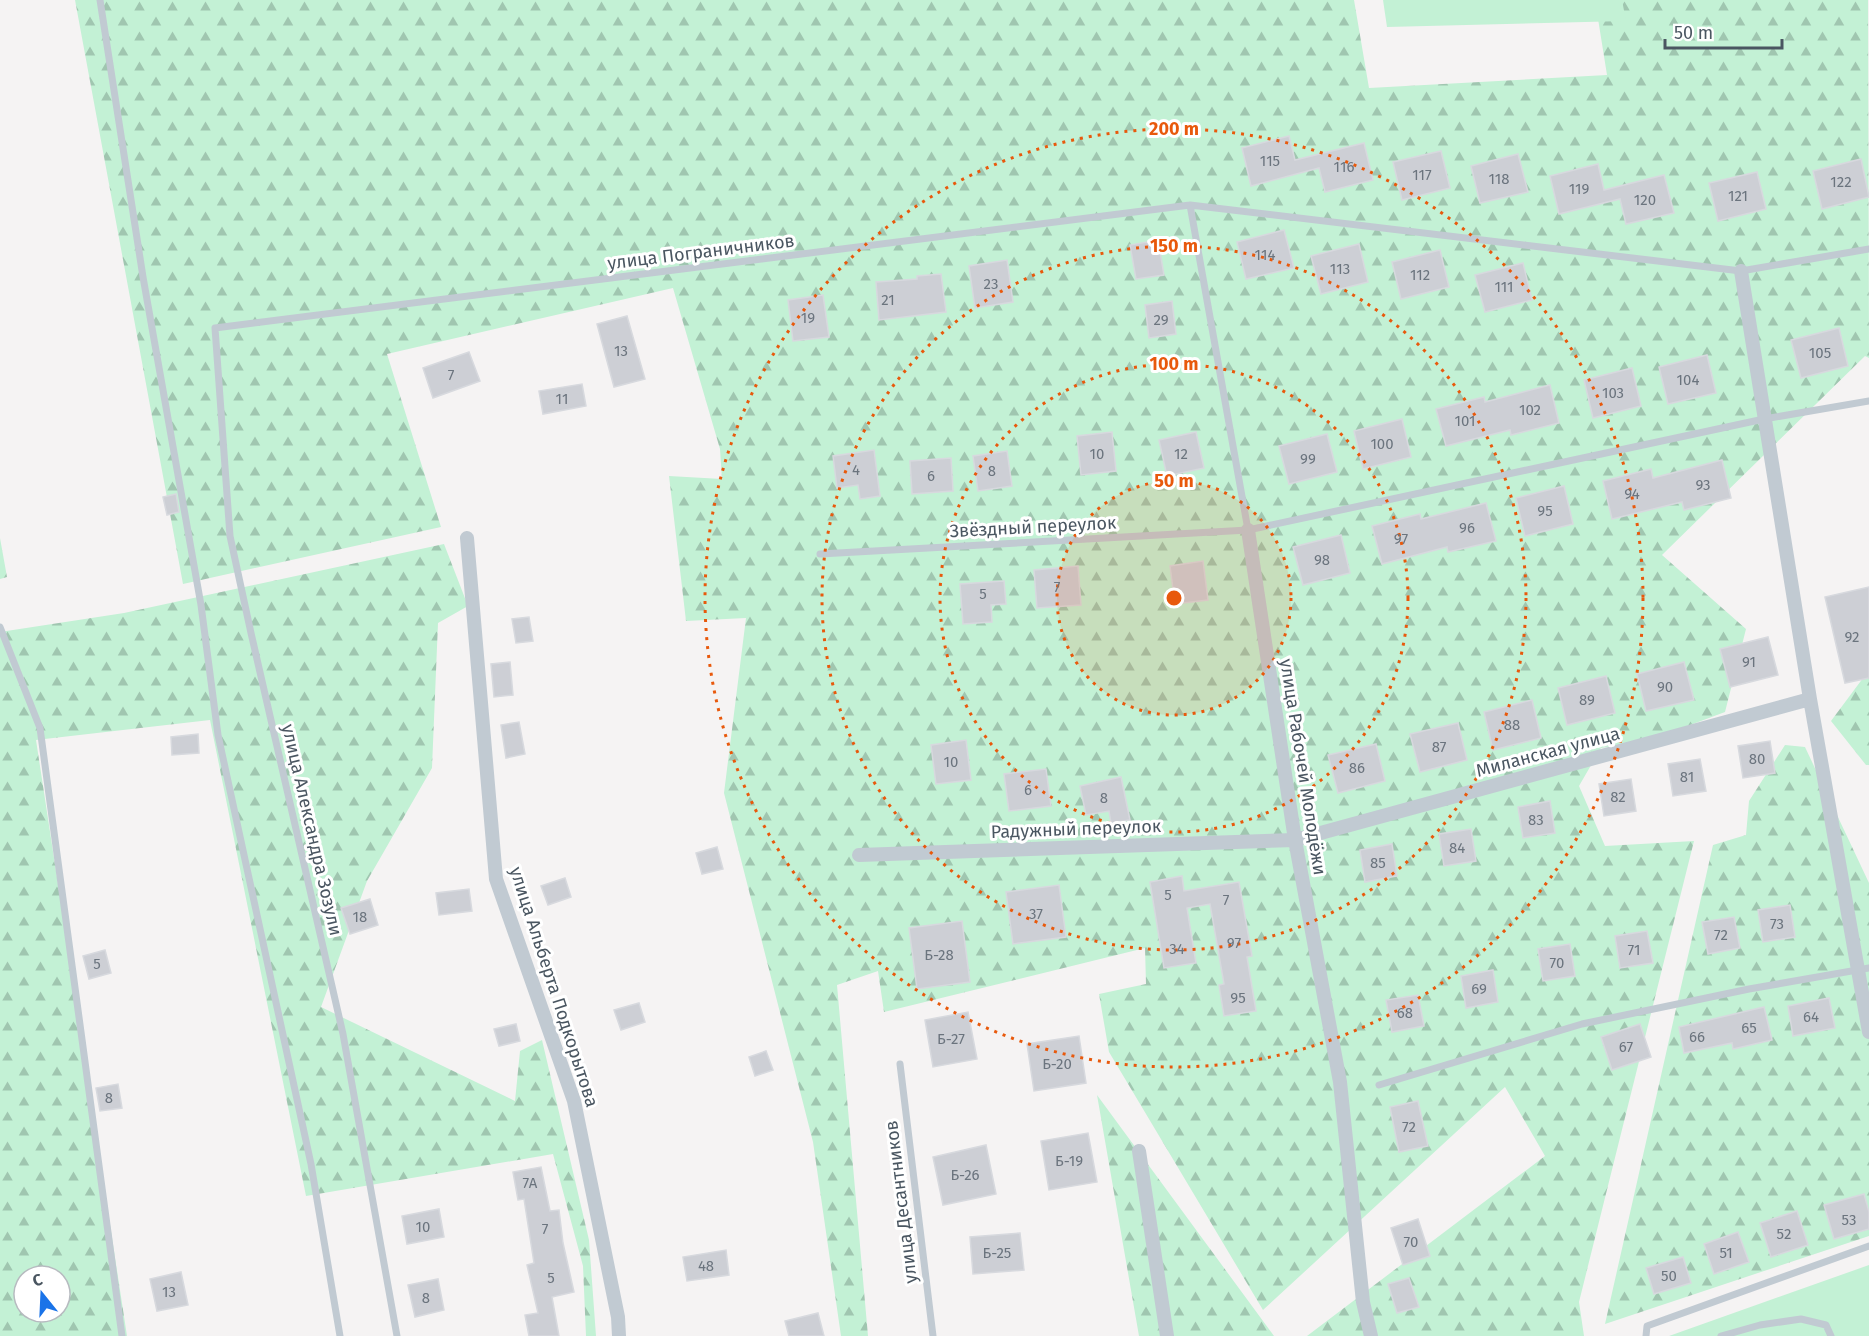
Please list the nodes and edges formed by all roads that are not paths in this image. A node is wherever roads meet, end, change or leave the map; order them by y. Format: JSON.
{"nodes":[{"id":1,"x":100,"y":0,"type":"edge"},
{"id":2,"x":1190,"y":205,"type":"junction"},
{"id":3,"x":1869,"y":249,"type":"edge"},
{"id":4,"x":1742,"y":271,"type":"junction"},
{"id":5,"x":215,"y":328,"type":"joint"},
{"id":6,"x":1869,"y":401,"type":"edge"},
{"id":7,"x":1764,"y":419,"type":"junction"},
{"id":8,"x":1248,"y":530,"type":"junction"},
{"id":9,"x":467,"y":538,"type":"dead end"},
{"id":10,"x":820,"y":554,"type":"dead end"},
{"id":11,"x":0,"y":627,"type":"edge"},
{"id":12,"x":1810,"y":699,"type":"junction"},
{"id":13,"x":1295,"y":840,"type":"junction"},
{"id":14,"x":859,"y":855,"type":"dead end"},
{"id":15,"x":1864,"y":968,"type":"edge"},
{"id":16,"x":1869,"y":1032,"type":"edge"},
{"id":17,"x":900,"y":1064,"type":"dead end"},
{"id":18,"x":1379,"y":1085,"type":"dead end"},
{"id":19,"x":1139,"y":1151,"type":"dead end"},
{"id":20,"x":1869,"y":1246,"type":"edge"},
{"id":21,"x":122,"y":1336,"type":"edge"},
{"id":22,"x":340,"y":1336,"type":"edge"},
{"id":23,"x":397,"y":1336,"type":"edge"},
{"id":24,"x":620,"y":1336,"type":"edge"},
{"id":25,"x":933,"y":1336,"type":"edge"},
{"id":26,"x":1167,"y":1336,"type":"edge"},
{"id":27,"x":1371,"y":1336,"type":"edge"},
{"id":28,"x":1646,"y":1336,"type":"edge"},
{"id":29,"x":1721,"y":1336,"type":"edge"},
{"id":30,"x":1831,"y":1336,"type":"edge"}],
"edges":[{"from":1,"to":22,"type":"lane"},
{"from":2,"to":4,"type":"lane","name":"улица Пограничников"},
{"from":2,"to":5,"type":"lane","name":"улица Пограничников"},
{"from":2,"to":8,"type":"lane","name":"улица Рабочей Молодёжи"},
{"from":3,"to":4,"type":"lane","name":"улица Пограничников"},
{"from":4,"to":7,"type":"street"},
{"from":5,"to":23,"type":"lane","name":"улица Александра Зозули"},
{"from":6,"to":7,"type":"lane","name":"Звёздный переулок"},
{"from":7,"to":8,"type":"lane","name":"Звёздный переулок"},
{"from":7,"to":12,"type":"street"},
{"from":8,"to":10,"type":"lane","name":"Звёздный переулок"},
{"from":8,"to":13,"type":"street","name":"улица Рабочей Молодёжи"},
{"from":9,"to":24,"type":"street","name":"улица Альберта Подкорытова"},
{"from":11,"to":21,"type":"lane"},
{"from":12,"to":13,"type":"street","name":"Миланская улица"},
{"from":12,"to":15,"type":"street"},
{"from":13,"to":14,"type":"street","name":"Радужный переулок"},
{"from":13,"to":27,"type":"street","name":"улица Рабочей Молодёжи"},
{"from":15,"to":16,"type":"street"},
{"from":15,"to":18,"type":"lane"},
{"from":17,"to":25,"type":"lane","name":"улица Десантников"},
{"from":19,"to":26,"type":"street"},
{"from":20,"to":28,"type":"lane"},
{"from":29,"to":30,"type":"lane"}]}
